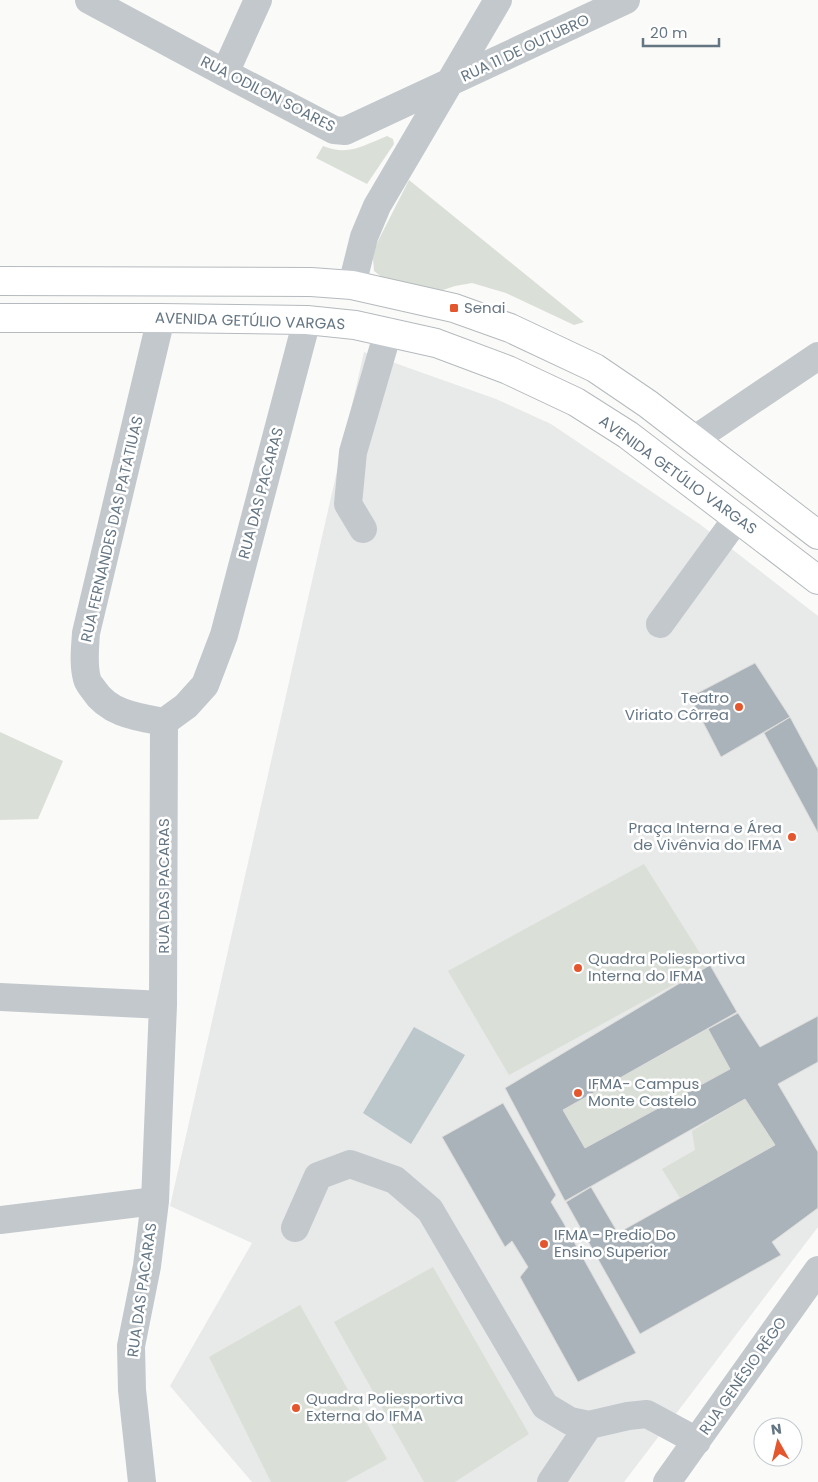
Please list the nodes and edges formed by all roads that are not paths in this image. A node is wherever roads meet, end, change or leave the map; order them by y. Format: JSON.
{"nodes":[{"id":1,"x":89,"y":0,"type":"edge"},
{"id":2,"x":258,"y":0,"type":"edge"},
{"id":3,"x":498,"y":0,"type":"edge"},
{"id":4,"x":626,"y":0,"type":"edge"},
{"id":5,"x":225,"y":73,"type":"junction"},
{"id":6,"x":450,"y":83,"type":"junction"},
{"id":7,"x":0,"y":281,"type":"edge"},
{"id":8,"x":352,"y":285,"type":"junction"},
{"id":9,"x":0,"y":318,"type":"edge"},
{"id":10,"x":161,"y":318,"type":"junction"},
{"id":11,"x":306,"y":320,"type":"junction"},
{"id":12,"x":388,"y":332,"type":"junction"},
{"id":13,"x":818,"y":356,"type":"edge"},
{"id":14,"x":695,"y":439,"type":"junction"},
{"id":15,"x":736,"y":518,"type":"junction"},
{"id":16,"x":363,"y":529,"type":"dead end"},
{"id":17,"x":818,"y":535,"type":"edge"},
{"id":18,"x":818,"y":580,"type":"edge"},
{"id":19,"x":660,"y":624,"type":"dead end"},
{"id":20,"x":164,"y":722,"type":"junction"},
{"id":21,"x":0,"y":997,"type":"edge"},
{"id":22,"x":163,"y":1005,"type":"junction"},
{"id":23,"x":155,"y":1201,"type":"junction"},
{"id":24,"x":0,"y":1220,"type":"edge"},
{"id":25,"x":295,"y":1228,"type":"dead end"},
{"id":26,"x":818,"y":1270,"type":"edge"},
{"id":27,"x":589,"y":1425,"type":"junction"},
{"id":28,"x":696,"y":1441,"type":"junction"},
{"id":29,"x":142,"y":1482,"type":"edge"},
{"id":30,"x":551,"y":1482,"type":"edge"},
{"id":31,"x":667,"y":1482,"type":"edge"}],
"edges":[{"from":1,"to":5,"type":"street","name":"RUA ODILON SOARES"},
{"from":2,"to":5,"type":"street"},
{"from":3,"to":6,"type":"street"},
{"from":4,"to":6,"type":"street","name":"RUA 11 DE OUTUBRO"},
{"from":5,"to":6,"type":"street","name":"RUA ODILON SOARES"},
{"from":6,"to":8,"type":"street"},
{"from":7,"to":8,"type":"main road"},
{"from":8,"to":14,"type":"main road"},
{"from":9,"to":10,"type":"main road","name":"AVENIDA GETÚLIO VARGAS"},
{"from":10,"to":11,"type":"main road","name":"AVENIDA GETÚLIO VARGAS"},
{"from":10,"to":20,"type":"street","name":"RUA FERNANDES DAS PATATIUAS"},
{"from":11,"to":12,"type":"main road","name":"AVENIDA GETÚLIO VARGAS"},
{"from":11,"to":20,"type":"street","name":"RUA DAS PACARAS"},
{"from":12,"to":15,"type":"main road","name":"AVENIDA GETÚLIO VARGAS"},
{"from":12,"to":16,"type":"street"},
{"from":13,"to":14,"type":"street"},
{"from":14,"to":17,"type":"main road"},
{"from":15,"to":18,"type":"main road","name":"AVENIDA GETÚLIO VARGAS"},
{"from":15,"to":19,"type":"street"},
{"from":20,"to":22,"type":"street","name":"RUA DAS PACARAS"},
{"from":21,"to":22,"type":"street"},
{"from":22,"to":23,"type":"street","name":"RUA DAS PACARAS"},
{"from":23,"to":24,"type":"street"},
{"from":23,"to":29,"type":"street","name":"RUA DAS PACARAS"},
{"from":25,"to":27,"type":"street"},
{"from":26,"to":28,"type":"street","name":"RUA GENÉSIO RÊGO"},
{"from":27,"to":28,"type":"street"},
{"from":27,"to":30,"type":"street"},
{"from":28,"to":31,"type":"street","name":"RUA GENÉSIO RÊGO"}]}
